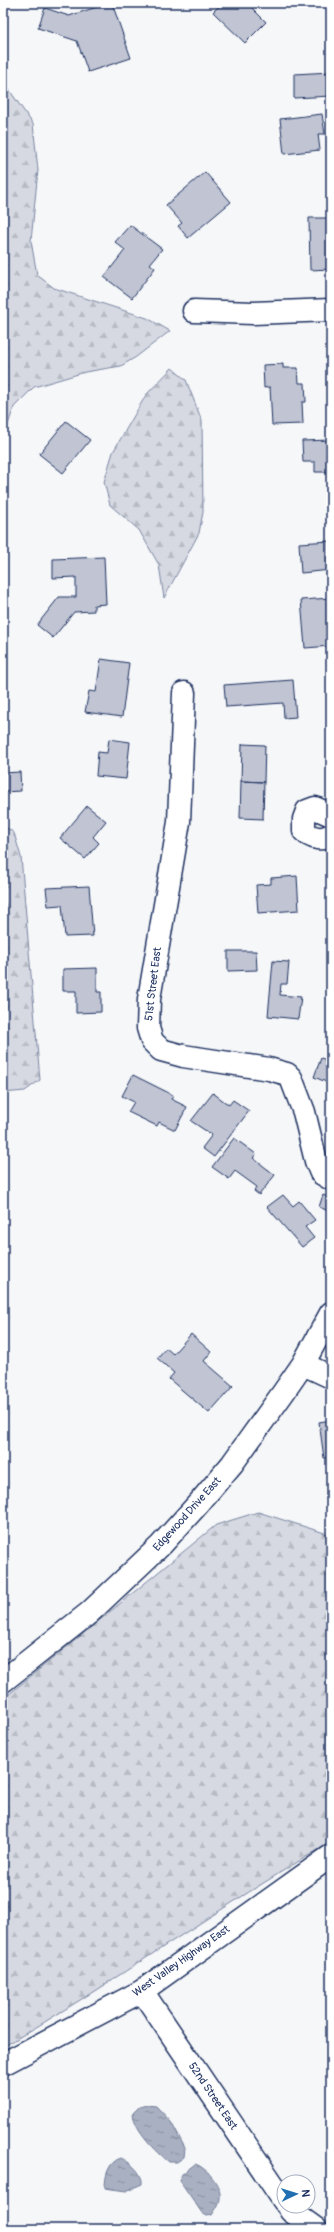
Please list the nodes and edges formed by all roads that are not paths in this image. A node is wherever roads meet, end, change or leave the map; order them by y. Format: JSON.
{"nodes":[{"id":1,"x":331,"y":310,"type":"edge"},
{"id":2,"x":194,"y":311,"type":"dead end"},
{"id":3,"x":184,"y":693,"type":"dead end"},
{"id":4,"x":331,"y":815,"type":"edge"},
{"id":5,"x":331,"y":835,"type":"edge"},
{"id":6,"x":331,"y":1179,"type":"edge"},
{"id":7,"x":331,"y":1313,"type":"edge"},
{"id":8,"x":303,"y":1364,"type":"junction"},
{"id":9,"x":331,"y":1377,"type":"edge"},
{"id":10,"x":3,"y":1681,"type":"edge"},
{"id":11,"x":331,"y":1856,"type":"edge"},
{"id":12,"x":142,"y":1991,"type":"junction"},
{"id":13,"x":3,"y":2064,"type":"edge"},
{"id":14,"x":276,"y":2189,"type":"edge"},
{"id":15,"x":295,"y":2214,"type":"edge"},
{"id":16,"x":316,"y":2229,"type":"edge"}],
"edges":[{"from":1,"to":2,"type":"street"},
{"from":3,"to":6,"type":"street","name":"51st Street East"},
{"from":4,"to":5,"type":"street"},
{"from":7,"to":8,"type":"street","name":"Edgewood Drive East"},
{"from":8,"to":9,"type":"street"},
{"from":8,"to":10,"type":"street","name":"Edgewood Drive East"},
{"from":11,"to":12,"type":"street","name":"West Valley Highway East"},
{"from":12,"to":13,"type":"street","name":"West Valley Highway East"},
{"from":12,"to":14,"type":"street","name":"52nd Street East"},
{"from":15,"to":16,"type":"street"}]}
